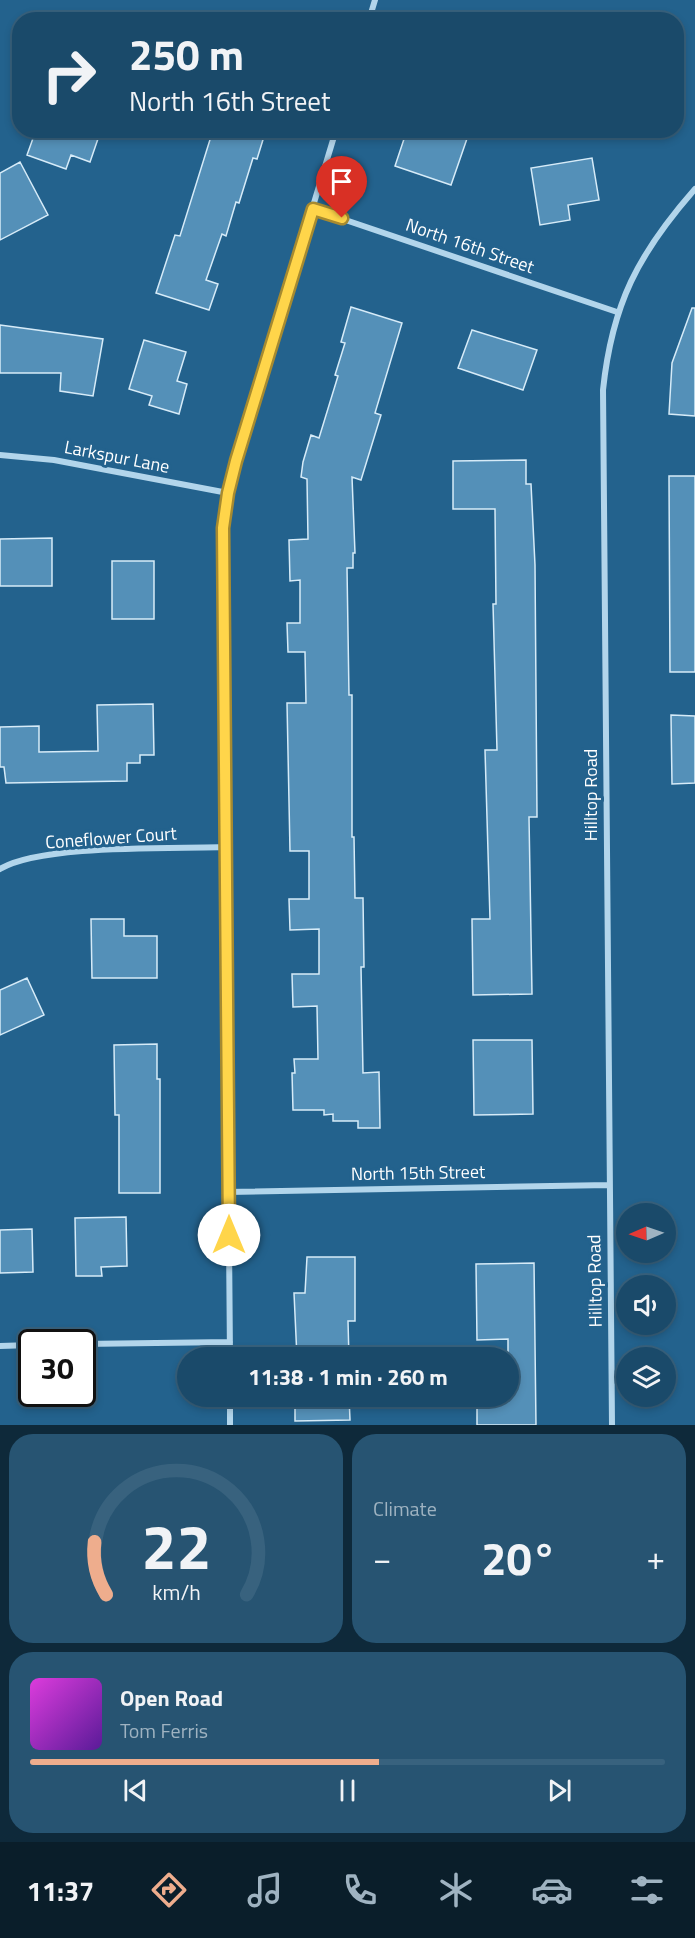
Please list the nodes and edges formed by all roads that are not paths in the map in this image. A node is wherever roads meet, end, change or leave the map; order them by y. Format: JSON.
{"nodes":[{"id":1,"x":334,"y":138,"type":"edge"},
{"id":2,"x":695,"y":189,"type":"edge"},
{"id":3,"x":313,"y":209,"type":"junction"},
{"id":4,"x":616,"y":312,"type":"junction"},
{"id":5,"x":0,"y":455,"type":"edge"},
{"id":6,"x":228,"y":493,"type":"junction"},
{"id":7,"x":225,"y":847,"type":"junction"},
{"id":8,"x":0,"y":869,"type":"edge"},
{"id":9,"x":609,"y":1185,"type":"junction"},
{"id":10,"x":228,"y":1192,"type":"junction"},
{"id":11,"x":230,"y":1342,"type":"junction"},
{"id":12,"x":96,"y":1344,"type":"edge"},
{"id":13,"x":18,"y":1345,"type":"edge"},
{"id":14,"x":0,"y":1346,"type":"edge"},
{"id":15,"x":230,"y":1347,"type":"edge"},
{"id":16,"x":230,"y":1407,"type":"edge"},
{"id":17,"x":230,"y":1425,"type":"edge"},
{"id":18,"x":612,"y":1425,"type":"edge"}],
"edges":[{"from":1,"to":3,"type":"street"},
{"from":2,"to":4,"type":"street","name":"Hilltop Road"},
{"from":3,"to":4,"type":"street","name":"North 16th Street"},
{"from":3,"to":6,"type":"street"},
{"from":4,"to":9,"type":"street","name":"Hilltop Road"},
{"from":5,"to":6,"type":"street","name":"Larkspur Lane"},
{"from":6,"to":7,"type":"street"},
{"from":7,"to":8,"type":"street","name":"Coneflower Court"},
{"from":7,"to":10,"type":"street"},
{"from":9,"to":10,"type":"street","name":"North 15th Street"},
{"from":9,"to":18,"type":"street","name":"Hilltop Road"},
{"from":10,"to":11,"type":"street"},
{"from":11,"to":12,"type":"street"},
{"from":11,"to":15,"type":"street"},
{"from":13,"to":14,"type":"street"},
{"from":16,"to":17,"type":"street"}]}
